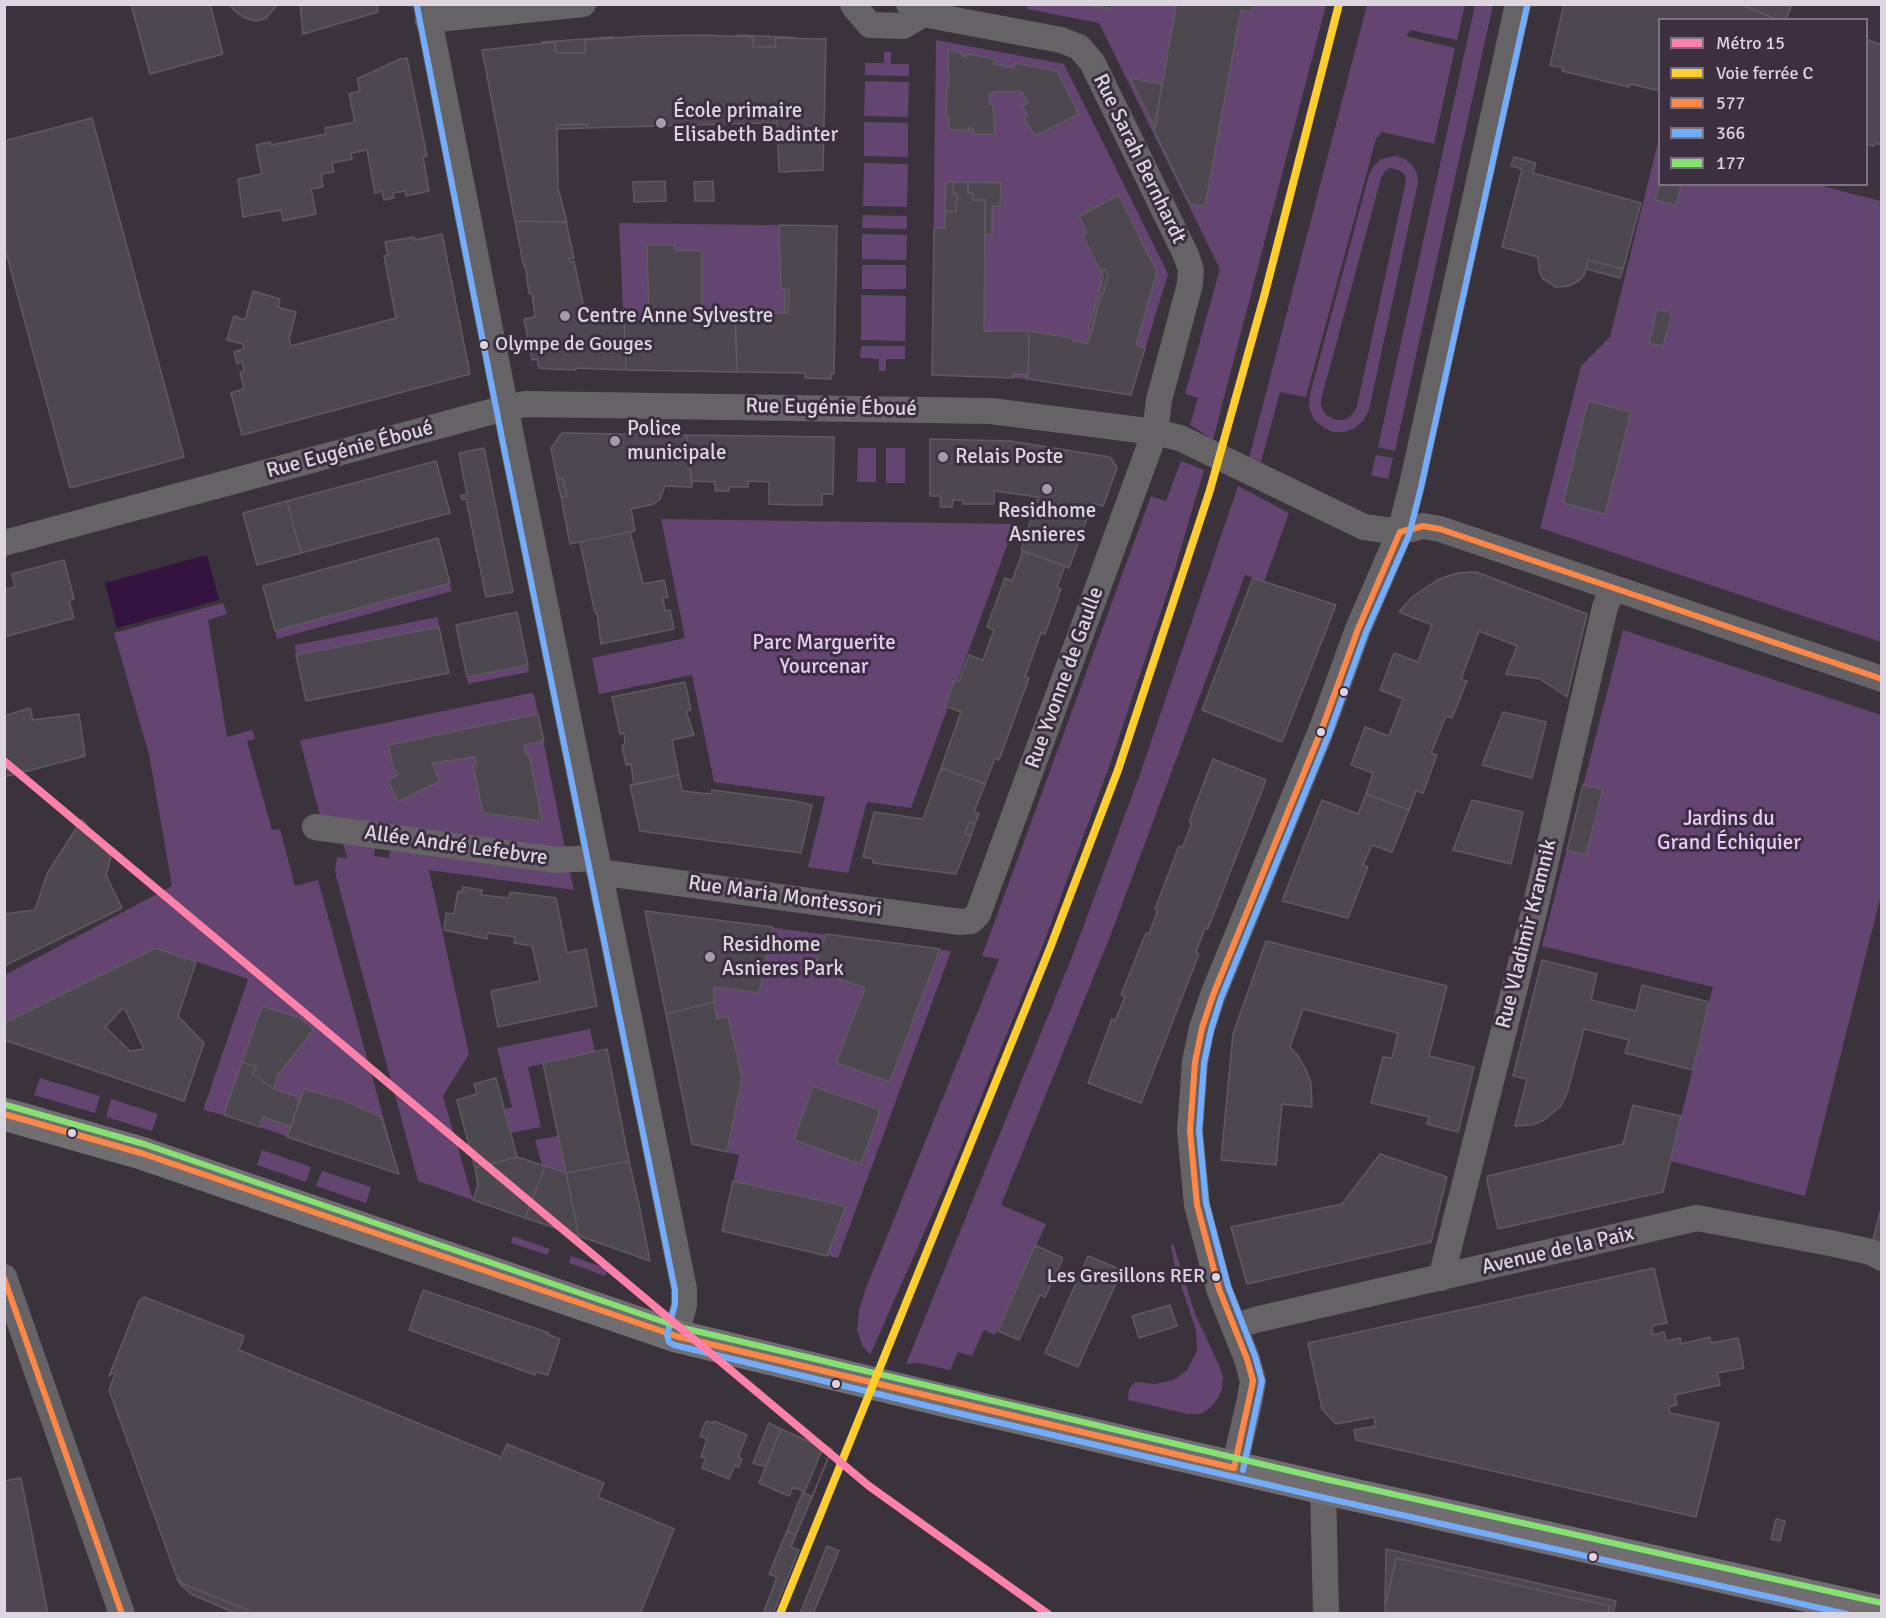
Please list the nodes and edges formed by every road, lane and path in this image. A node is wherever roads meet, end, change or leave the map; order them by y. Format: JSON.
{"nodes":[{"id":1,"x":583,"y":4,"type":"edge"},
{"id":2,"x":833,"y":4,"type":"edge"},
{"id":3,"x":1518,"y":4,"type":"edge"},
{"id":4,"x":855,"y":5,"type":"edge"},
{"id":5,"x":916,"y":9,"type":"edge"},
{"id":6,"x":427,"y":12,"type":"edge"},
{"id":7,"x":506,"y":408,"type":"junction"},
{"id":8,"x":1155,"y":432,"type":"junction"},
{"id":9,"x":1400,"y":532,"type":"junction"},
{"id":10,"x":4,"y":543,"type":"edge"},
{"id":11,"x":1613,"y":589,"type":"junction"},
{"id":12,"x":1881,"y":679,"type":"edge"},
{"id":13,"x":315,"y":827,"type":"dead end"},
{"id":14,"x":597,"y":865,"type":"junction"},
{"id":15,"x":970,"y":921,"type":"joint"},
{"id":16,"x":4,"y":1114,"type":"edge"},
{"id":17,"x":1881,"y":1258,"type":"edge"},
{"id":18,"x":4,"y":1277,"type":"edge"},
{"id":19,"x":1441,"y":1278,"type":"junction"},
{"id":20,"x":1234,"y":1327,"type":"junction"},
{"id":21,"x":676,"y":1336,"type":"junction"},
{"id":22,"x":1234,"y":1468,"type":"junction"},
{"id":23,"x":1323,"y":1488,"type":"junction"},
{"id":24,"x":1881,"y":1612,"type":"edge"},
{"id":25,"x":122,"y":1614,"type":"edge"},
{"id":26,"x":1326,"y":1614,"type":"edge"}],
"edges":[{"from":1,"to":6,"type":"street"},
{"from":2,"to":4,"type":"street","name":"Rue Sarah Bernhardt"},
{"from":3,"to":9,"type":"street"},
{"from":4,"to":5,"type":"street","name":"Rue Sarah Bernhardt"},
{"from":5,"to":8,"type":"street","name":"Rue Sarah Bernhardt"},
{"from":6,"to":7,"type":"street"},
{"from":7,"to":8,"type":"street","name":"Rue Eugénie Éboué"},
{"from":7,"to":10,"type":"street","name":"Rue Eugénie Éboué"},
{"from":7,"to":14,"type":"street"},
{"from":8,"to":9,"type":"street","name":"Rue Eugénie Éboué"},
{"from":8,"to":15,"type":"street","name":"Rue Yvonne de Gaulle"},
{"from":9,"to":11,"type":"street","name":"Rue Eugénie Éboué"},
{"from":9,"to":20,"type":"street"},
{"from":11,"to":12,"type":"street","name":"Rue Eugénie Éboué"},
{"from":11,"to":19,"type":"street","name":"Rue Vladimir Kramnik"},
{"from":13,"to":14,"type":"street","name":"Allée André Lefebvre"},
{"from":14,"to":15,"type":"street","name":"Rue Maria Montessori"},
{"from":14,"to":21,"type":"street"},
{"from":16,"to":21,"type":"main road"},
{"from":17,"to":19,"type":"street","name":"Avenue de la Paix"},
{"from":18,"to":25,"type":"street"},
{"from":19,"to":20,"type":"street","name":"Avenue de la Paix"},
{"from":20,"to":22,"type":"street"},
{"from":21,"to":22,"type":"main road"},
{"from":22,"to":23,"type":"main road"},
{"from":23,"to":24,"type":"main road"},
{"from":23,"to":26,"type":"street"}]}
